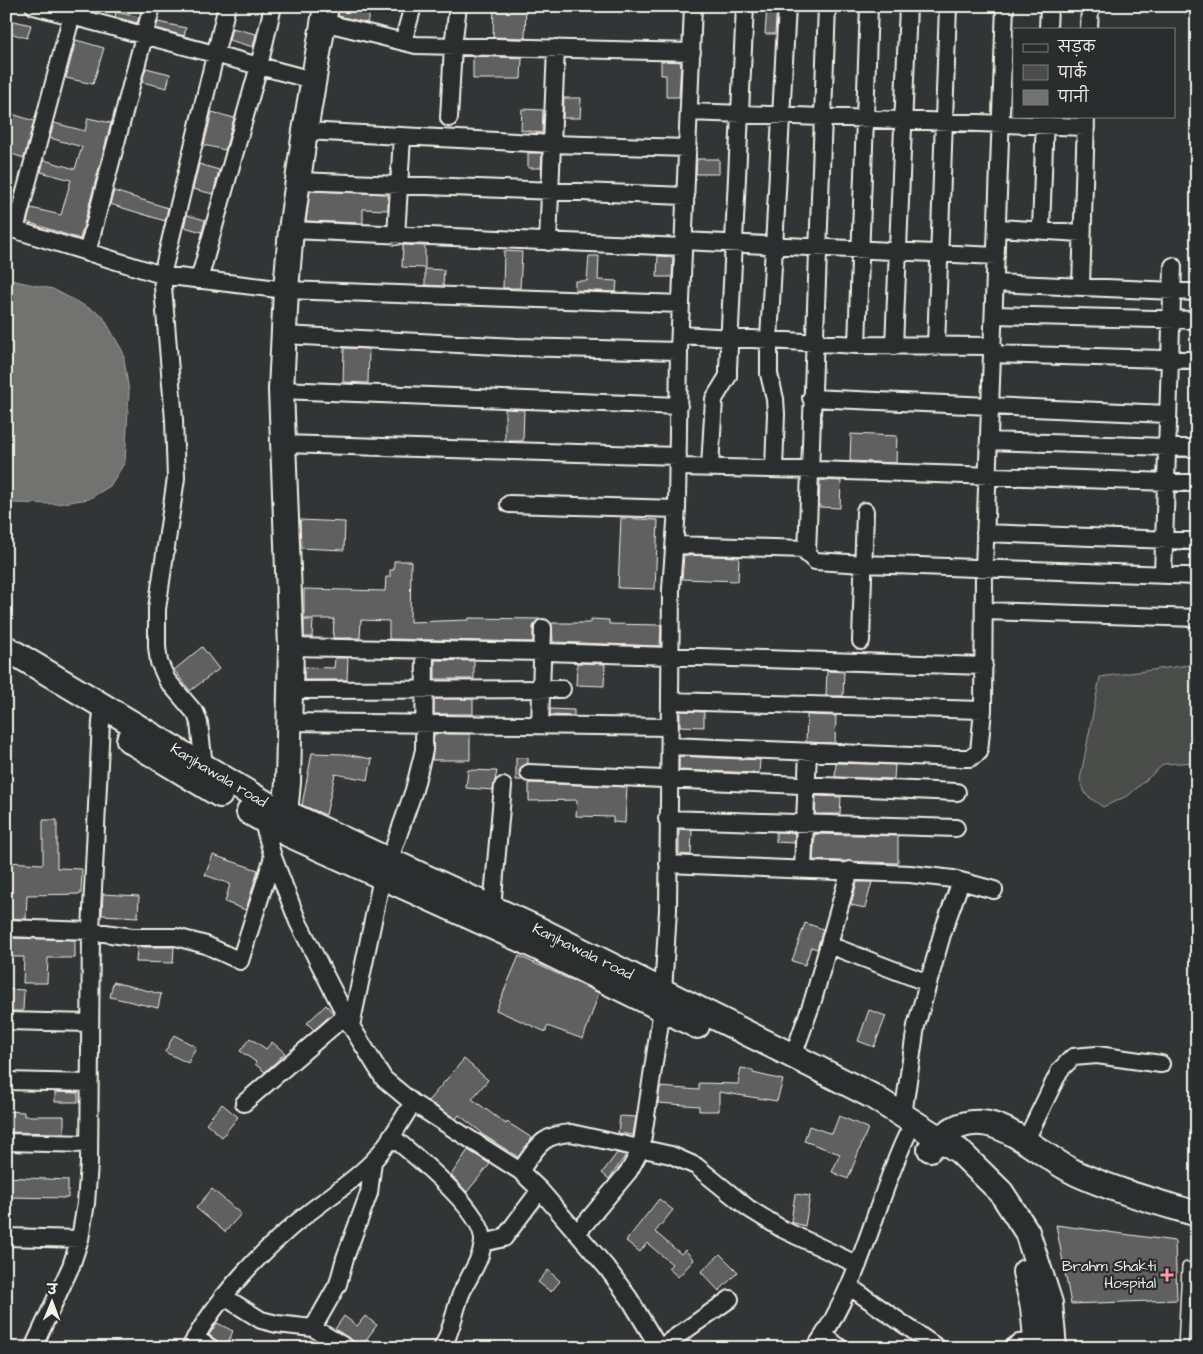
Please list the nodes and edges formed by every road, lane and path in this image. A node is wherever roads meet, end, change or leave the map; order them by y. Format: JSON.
{"nodes":[{"id":1,"x":34,"y":6,"type":"edge"},
{"id":2,"x":152,"y":6,"type":"edge"},
{"id":3,"x":227,"y":6,"type":"edge"},
{"id":4,"x":273,"y":6,"type":"edge"},
{"id":5,"x":412,"y":6,"type":"edge"},
{"id":6,"x":458,"y":6,"type":"edge"},
{"id":7,"x":693,"y":6,"type":"edge"},
{"id":8,"x":745,"y":6,"type":"edge"},
{"id":9,"x":787,"y":6,"type":"edge"},
{"id":10,"x":826,"y":6,"type":"edge"},
{"id":11,"x":869,"y":6,"type":"edge"},
{"id":12,"x":908,"y":6,"type":"edge"},
{"id":13,"x":948,"y":6,"type":"edge"},
{"id":14,"x":1005,"y":6,"type":"edge"},
{"id":15,"x":1049,"y":6,"type":"edge"},
{"id":16,"x":1090,"y":6,"type":"edge"},
{"id":17,"x":73,"y":11,"type":"edge"},
{"id":18,"x":324,"y":14,"type":"edge"},
{"id":19,"x":1048,"y":28,"type":"edge"},
{"id":20,"x":1089,"y":28,"type":"edge"},
{"id":21,"x":145,"y":36,"type":"junction"},
{"id":22,"x":403,"y":42,"type":"junction"},
{"id":23,"x":453,"y":46,"type":"junction"},
{"id":24,"x":556,"y":48,"type":"junction"},
{"id":25,"x":692,"y":52,"type":"junction"},
{"id":26,"x":214,"y":54,"type":"junction"},
{"id":27,"x":259,"y":66,"type":"junction"},
{"id":28,"x":312,"y":80,"type":"junction"},
{"id":29,"x":689,"y":112,"type":"junction"},
{"id":30,"x":740,"y":114,"type":"junction"},
{"id":31,"x":781,"y":115,"type":"junction"},
{"id":32,"x":822,"y":116,"type":"junction"},
{"id":33,"x":450,"y":118,"type":"dead end"},
{"id":34,"x":865,"y":118,"type":"junction"},
{"id":35,"x":904,"y":120,"type":"junction"},
{"id":36,"x":944,"y":121,"type":"junction"},
{"id":37,"x":1045,"y":121,"type":"edge"},
{"id":38,"x":1086,"y":121,"type":"edge"},
{"id":39,"x":1001,"y":124,"type":"junction"},
{"id":40,"x":305,"y":131,"type":"junction"},
{"id":41,"x":402,"y":137,"type":"junction"},
{"id":42,"x":552,"y":144,"type":"junction"},
{"id":43,"x":688,"y":148,"type":"junction"},
{"id":44,"x":298,"y":181,"type":"junction"},
{"id":45,"x":399,"y":185,"type":"junction"},
{"id":46,"x":550,"y":190,"type":"junction"},
{"id":47,"x":686,"y":196,"type":"junction"},
{"id":48,"x":997,"y":228,"type":"junction"},
{"id":49,"x":11,"y":229,"type":"edge"},
{"id":50,"x":291,"y":230,"type":"junction"},
{"id":51,"x":1041,"y":230,"type":"junction"},
{"id":52,"x":1082,"y":232,"type":"junction"},
{"id":53,"x":396,"y":236,"type":"junction"},
{"id":54,"x":548,"y":242,"type":"junction"},
{"id":55,"x":734,"y":243,"type":"junction"},
{"id":56,"x":684,"y":244,"type":"junction"},
{"id":57,"x":774,"y":245,"type":"junction"},
{"id":58,"x":817,"y":247,"type":"junction"},
{"id":59,"x":860,"y":249,"type":"junction"},
{"id":60,"x":898,"y":251,"type":"junction"},
{"id":61,"x":87,"y":253,"type":"junction"},
{"id":62,"x":939,"y":253,"type":"junction"},
{"id":63,"x":996,"y":256,"type":"junction"},
{"id":64,"x":1173,"y":266,"type":"dead end"},
{"id":65,"x":162,"y":275,"type":"junction"},
{"id":66,"x":199,"y":280,"type":"junction"},
{"id":67,"x":995,"y":283,"type":"junction"},
{"id":68,"x":1080,"y":287,"type":"junction"},
{"id":69,"x":286,"y":290,"type":"junction"},
{"id":70,"x":1172,"y":291,"type":"junction"},
{"id":71,"x":1197,"y":292,"type":"edge"},
{"id":72,"x":681,"y":304,"type":"junction"},
{"id":73,"x":994,"y":315,"type":"junction"},
{"id":74,"x":1171,"y":320,"type":"junction"},
{"id":75,"x":1197,"y":320,"type":"edge"},
{"id":76,"x":680,"y":335,"type":"junction"},
{"id":77,"x":284,"y":336,"type":"junction"},
{"id":78,"x":729,"y":337,"type":"junction"},
{"id":79,"x":769,"y":339,"type":"junction"},
{"id":80,"x":814,"y":342,"type":"junction"},
{"id":81,"x":857,"y":344,"type":"junction"},
{"id":82,"x":894,"y":346,"type":"junction"},
{"id":83,"x":936,"y":347,"type":"junction"},
{"id":84,"x":992,"y":350,"type":"junction"},
{"id":85,"x":679,"y":351,"type":"junction"},
{"id":86,"x":1169,"y":359,"type":"junction"},
{"id":87,"x":1197,"y":360,"type":"edge"},
{"id":88,"x":282,"y":390,"type":"junction"},
{"id":89,"x":812,"y":398,"type":"junction"},
{"id":90,"x":679,"y":406,"type":"junction"},
{"id":91,"x":990,"y":407,"type":"junction"},
{"id":92,"x":1167,"y":414,"type":"junction"},
{"id":93,"x":989,"y":440,"type":"junction"},
{"id":94,"x":283,"y":444,"type":"junction"},
{"id":95,"x":1166,"y":448,"type":"junction"},
{"id":96,"x":1197,"y":448,"type":"edge"},
{"id":97,"x":678,"y":462,"type":"junction"},
{"id":98,"x":710,"y":468,"type":"junction"},
{"id":99,"x":774,"y":469,"type":"junction"},
{"id":100,"x":811,"y":470,"type":"junction"},
{"id":101,"x":987,"y":475,"type":"junction"},
{"id":102,"x":1165,"y":482,"type":"junction"},
{"id":103,"x":1197,"y":483,"type":"edge"},
{"id":104,"x":509,"y":504,"type":"dead end"},
{"id":105,"x":677,"y":509,"type":"junction"},
{"id":106,"x":865,"y":511,"type":"dead end"},
{"id":107,"x":985,"y":533,"type":"junction"},
{"id":108,"x":1163,"y":539,"type":"junction"},
{"id":109,"x":1197,"y":541,"type":"edge"},
{"id":110,"x":674,"y":545,"type":"junction"},
{"id":111,"x":806,"y":549,"type":"junction"},
{"id":112,"x":864,"y":564,"type":"junction"},
{"id":113,"x":984,"y":569,"type":"junction"},
{"id":114,"x":1163,"y":575,"type":"junction"},
{"id":115,"x":1197,"y":576,"type":"edge"},
{"id":116,"x":984,"y":610,"type":"junction"},
{"id":117,"x":1197,"y":618,"type":"edge"},
{"id":118,"x":543,"y":628,"type":"dead end"},
{"id":119,"x":860,"y":641,"type":"dead end"},
{"id":120,"x":291,"y":647,"type":"junction"},
{"id":121,"x":6,"y":648,"type":"edge"},
{"id":122,"x":425,"y":650,"type":"junction"},
{"id":123,"x":542,"y":652,"type":"junction"},
{"id":124,"x":670,"y":656,"type":"junction"},
{"id":125,"x":6,"y":664,"type":"edge"},
{"id":126,"x":984,"y":666,"type":"junction"},
{"id":127,"x":425,"y":688,"type":"junction"},
{"id":128,"x":541,"y":689,"type":"junction"},
{"id":129,"x":562,"y":689,"type":"dead end"},
{"id":130,"x":291,"y":690,"type":"junction"},
{"id":131,"x":670,"y":702,"type":"junction"},
{"id":132,"x":983,"y":710,"type":"junction"},
{"id":133,"x":102,"y":714,"type":"junction"},
{"id":134,"x":290,"y":722,"type":"junction"},
{"id":135,"x":426,"y":724,"type":"junction"},
{"id":136,"x":540,"y":726,"type":"junction"},
{"id":137,"x":670,"y":727,"type":"junction"},
{"id":138,"x":671,"y":746,"type":"junction"},
{"id":139,"x":808,"y":752,"type":"junction"},
{"id":140,"x":204,"y":766,"type":"junction"},
{"id":141,"x":529,"y":773,"type":"dead end"},
{"id":142,"x":669,"y":779,"type":"junction"},
{"id":143,"x":503,"y":786,"type":"dead end"},
{"id":144,"x":805,"y":787,"type":"junction"},
{"id":145,"x":957,"y":792,"type":"dead end"},
{"id":146,"x":274,"y":816,"type":"junction"},
{"id":147,"x":668,"y":819,"type":"junction"},
{"id":148,"x":804,"y":824,"type":"junction"},
{"id":149,"x":956,"y":828,"type":"dead end"},
{"id":150,"x":273,"y":857,"type":"junction"},
{"id":151,"x":668,"y":864,"type":"junction"},
{"id":152,"x":803,"y":868,"type":"junction"},
{"id":153,"x":386,"y":869,"type":"junction"},
{"id":154,"x":850,"y":870,"type":"junction"},
{"id":155,"x":961,"y":881,"type":"junction"},
{"id":156,"x":994,"y":890,"type":"dead end"},
{"id":157,"x":492,"y":908,"type":"junction"},
{"id":158,"x":6,"y":928,"type":"edge"},
{"id":159,"x":91,"y":931,"type":"junction"},
{"id":160,"x":829,"y":945,"type":"junction"},
{"id":161,"x":928,"y":983,"type":"junction"},
{"id":162,"x":663,"y":1000,"type":"junction"},
{"id":163,"x":6,"y":1021,"type":"edge"},
{"id":164,"x":348,"y":1021,"type":"junction"},
{"id":165,"x":89,"y":1023,"type":"junction"},
{"id":166,"x":793,"y":1056,"type":"junction"},
{"id":167,"x":1161,"y":1064,"type":"dead end"},
{"id":168,"x":6,"y":1081,"type":"edge"},
{"id":169,"x":89,"y":1083,"type":"junction"},
{"id":170,"x":244,"y":1103,"type":"dead end"},
{"id":171,"x":413,"y":1103,"type":"junction"},
{"id":172,"x":905,"y":1125,"type":"junction"},
{"id":173,"x":391,"y":1136,"type":"junction"},
{"id":174,"x":1026,"y":1140,"type":"junction"},
{"id":175,"x":6,"y":1142,"type":"edge"},
{"id":176,"x":89,"y":1144,"type":"junction"},
{"id":177,"x":935,"y":1144,"type":"junction"},
{"id":178,"x":641,"y":1150,"type":"junction"},
{"id":179,"x":373,"y":1161,"type":"junction"},
{"id":180,"x":520,"y":1171,"type":"junction"},
{"id":181,"x":540,"y":1190,"type":"junction"},
{"id":182,"x":1197,"y":1214,"type":"edge"},
{"id":183,"x":578,"y":1232,"type":"junction"},
{"id":184,"x":6,"y":1237,"type":"edge"},
{"id":185,"x":80,"y":1239,"type":"junction"},
{"id":186,"x":483,"y":1243,"type":"junction"},
{"id":187,"x":858,"y":1265,"type":"junction"},
{"id":188,"x":1187,"y":1267,"type":"dead end"},
{"id":189,"x":850,"y":1287,"type":"junction"},
{"id":190,"x":223,"y":1296,"type":"junction"},
{"id":191,"x":730,"y":1299,"type":"dead end"},
{"id":192,"x":313,"y":1328,"type":"junction"},
{"id":193,"x":819,"y":1341,"type":"edge"},
{"id":194,"x":192,"y":1343,"type":"edge"},
{"id":195,"x":1043,"y":1345,"type":"edge"},
{"id":196,"x":33,"y":1348,"type":"edge"},
{"id":197,"x":211,"y":1348,"type":"edge"},
{"id":198,"x":347,"y":1348,"type":"edge"},
{"id":199,"x":442,"y":1348,"type":"edge"},
{"id":200,"x":659,"y":1348,"type":"edge"},
{"id":201,"x":840,"y":1348,"type":"edge"},
{"id":202,"x":938,"y":1348,"type":"edge"},
{"id":203,"x":1012,"y":1348,"type":"edge"},
{"id":204,"x":1184,"y":1348,"type":"edge"}],
"edges":[{"from":1,"to":17,"type":"street"},
{"from":2,"to":21,"type":"street"},
{"from":3,"to":26,"type":"street"},
{"from":4,"to":27,"type":"street"},
{"from":5,"to":22,"type":"street"},
{"from":6,"to":23,"type":"street"},
{"from":7,"to":25,"type":"street"},
{"from":8,"to":30,"type":"street"},
{"from":9,"to":31,"type":"street"},
{"from":10,"to":32,"type":"street"},
{"from":11,"to":34,"type":"street"},
{"from":12,"to":35,"type":"street"},
{"from":13,"to":36,"type":"street"},
{"from":14,"to":39,"type":"street"},
{"from":15,"to":19,"type":"street"},
{"from":16,"to":20,"type":"street"},
{"from":17,"to":21,"type":"street"},
{"from":17,"to":49,"type":"street"},
{"from":18,"to":22,"type":"street"},
{"from":18,"to":28,"type":"main road"},
{"from":21,"to":26,"type":"street"},
{"from":21,"to":61,"type":"street"},
{"from":22,"to":23,"type":"street"},
{"from":23,"to":24,"type":"street"},
{"from":23,"to":33,"type":"street"},
{"from":24,"to":25,"type":"street"},
{"from":24,"to":42,"type":"street"},
{"from":25,"to":29,"type":"street"},
{"from":26,"to":27,"type":"street"},
{"from":26,"to":65,"type":"street"},
{"from":27,"to":28,"type":"street"},
{"from":27,"to":66,"type":"street"},
{"from":28,"to":40,"type":"main road"},
{"from":29,"to":30,"type":"street"},
{"from":29,"to":43,"type":"street"},
{"from":30,"to":31,"type":"street"},
{"from":30,"to":55,"type":"street"},
{"from":31,"to":32,"type":"street"},
{"from":31,"to":57,"type":"street"},
{"from":32,"to":34,"type":"street"},
{"from":32,"to":58,"type":"street"},
{"from":34,"to":35,"type":"street"},
{"from":34,"to":59,"type":"street"},
{"from":35,"to":36,"type":"street"},
{"from":35,"to":60,"type":"street"},
{"from":36,"to":39,"type":"street"},
{"from":36,"to":62,"type":"street"},
{"from":37,"to":38,"type":"street"},
{"from":37,"to":39,"type":"street"},
{"from":37,"to":51,"type":"street"},
{"from":38,"to":52,"type":"street"},
{"from":39,"to":48,"type":"street"},
{"from":40,"to":41,"type":"street"},
{"from":40,"to":44,"type":"main road"},
{"from":41,"to":42,"type":"street"},
{"from":41,"to":45,"type":"street"},
{"from":42,"to":43,"type":"street"},
{"from":42,"to":46,"type":"street"},
{"from":43,"to":47,"type":"street"},
{"from":44,"to":45,"type":"street"},
{"from":44,"to":50,"type":"main road"},
{"from":45,"to":46,"type":"street"},
{"from":45,"to":53,"type":"street"},
{"from":46,"to":47,"type":"street"},
{"from":46,"to":54,"type":"street"},
{"from":47,"to":56,"type":"street"},
{"from":48,"to":51,"type":"street"},
{"from":48,"to":63,"type":"street"},
{"from":49,"to":61,"type":"street"},
{"from":50,"to":53,"type":"street"},
{"from":50,"to":69,"type":"main road"},
{"from":51,"to":52,"type":"street"},
{"from":52,"to":68,"type":"street"},
{"from":53,"to":54,"type":"street"},
{"from":54,"to":56,"type":"street"},
{"from":55,"to":56,"type":"street"},
{"from":55,"to":57,"type":"street"},
{"from":55,"to":78,"type":"street"},
{"from":56,"to":72,"type":"street"},
{"from":57,"to":58,"type":"street"},
{"from":57,"to":79,"type":"street"},
{"from":58,"to":59,"type":"street"},
{"from":58,"to":80,"type":"street"},
{"from":59,"to":60,"type":"street"},
{"from":59,"to":81,"type":"street"},
{"from":60,"to":62,"type":"street"},
{"from":60,"to":82,"type":"street"},
{"from":61,"to":65,"type":"street"},
{"from":62,"to":63,"type":"street"},
{"from":62,"to":83,"type":"street"},
{"from":63,"to":67,"type":"street"},
{"from":64,"to":70,"type":"street"},
{"from":65,"to":66,"type":"street"},
{"from":65,"to":140,"type":"street"},
{"from":66,"to":69,"type":"street"},
{"from":67,"to":68,"type":"street"},
{"from":67,"to":73,"type":"street"},
{"from":68,"to":70,"type":"street"},
{"from":69,"to":72,"type":"street"},
{"from":69,"to":77,"type":"main road"},
{"from":70,"to":71,"type":"street"},
{"from":70,"to":74,"type":"street"},
{"from":72,"to":76,"type":"street"},
{"from":73,"to":74,"type":"street"},
{"from":73,"to":84,"type":"street"},
{"from":74,"to":75,"type":"street"},
{"from":74,"to":86,"type":"street"},
{"from":76,"to":78,"type":"street"},
{"from":76,"to":85,"type":"street"},
{"from":77,"to":85,"type":"street"},
{"from":77,"to":88,"type":"main road"},
{"from":78,"to":79,"type":"street"},
{"from":78,"to":98,"type":"street"},
{"from":79,"to":80,"type":"street"},
{"from":79,"to":99,"type":"street"},
{"from":80,"to":81,"type":"street"},
{"from":80,"to":89,"type":"street"},
{"from":81,"to":82,"type":"street"},
{"from":82,"to":83,"type":"street"},
{"from":83,"to":84,"type":"street"},
{"from":84,"to":86,"type":"street"},
{"from":84,"to":91,"type":"street"},
{"from":85,"to":90,"type":"street"},
{"from":86,"to":87,"type":"street"},
{"from":86,"to":92,"type":"street"},
{"from":88,"to":90,"type":"street"},
{"from":88,"to":94,"type":"main road"},
{"from":89,"to":91,"type":"street"},
{"from":89,"to":100,"type":"street"},
{"from":90,"to":97,"type":"street"},
{"from":91,"to":92,"type":"street"},
{"from":91,"to":93,"type":"street"},
{"from":92,"to":95,"type":"street"},
{"from":93,"to":95,"type":"street"},
{"from":93,"to":101,"type":"street"},
{"from":94,"to":97,"type":"street"},
{"from":94,"to":120,"type":"main road"},
{"from":95,"to":96,"type":"street"},
{"from":95,"to":102,"type":"street"},
{"from":97,"to":98,"type":"street"},
{"from":97,"to":105,"type":"street"},
{"from":98,"to":99,"type":"street"},
{"from":99,"to":100,"type":"street"},
{"from":100,"to":101,"type":"street"},
{"from":100,"to":111,"type":"street"},
{"from":101,"to":102,"type":"street"},
{"from":101,"to":107,"type":"street"},
{"from":102,"to":103,"type":"street"},
{"from":102,"to":108,"type":"street"},
{"from":104,"to":105,"type":"street"},
{"from":105,"to":110,"type":"street"},
{"from":106,"to":112,"type":"street"},
{"from":107,"to":108,"type":"street"},
{"from":107,"to":113,"type":"street"},
{"from":108,"to":109,"type":"street"},
{"from":108,"to":114,"type":"street"},
{"from":110,"to":111,"type":"street"},
{"from":110,"to":124,"type":"street"},
{"from":111,"to":112,"type":"street"},
{"from":112,"to":113,"type":"street"},
{"from":112,"to":119,"type":"street"},
{"from":113,"to":114,"type":"street"},
{"from":113,"to":116,"type":"street"},
{"from":114,"to":115,"type":"street"},
{"from":116,"to":117,"type":"street"},
{"from":116,"to":126,"type":"street"},
{"from":118,"to":123,"type":"street"},
{"from":120,"to":122,"type":"street"},
{"from":120,"to":130,"type":"main road"},
{"from":121,"to":133,"type":"main road","name":"Kanjhawala road"},
{"from":122,"to":123,"type":"street"},
{"from":122,"to":127,"type":"street"},
{"from":123,"to":124,"type":"street"},
{"from":123,"to":128,"type":"street"},
{"from":124,"to":126,"type":"street"},
{"from":124,"to":131,"type":"street"},
{"from":125,"to":133,"type":"main road","name":"Kanjhawala road"},
{"from":126,"to":132,"type":"street"},
{"from":127,"to":128,"type":"street"},
{"from":127,"to":130,"type":"street"},
{"from":127,"to":135,"type":"street"},
{"from":128,"to":129,"type":"street"},
{"from":128,"to":136,"type":"street"},
{"from":130,"to":134,"type":"main road"},
{"from":131,"to":132,"type":"street"},
{"from":131,"to":137,"type":"street"},
{"from":132,"to":139,"type":"street"},
{"from":133,"to":140,"type":"main road","name":"Kanjhawala road"},
{"from":133,"to":146,"type":"main road","name":"Kanjhawala road"},
{"from":133,"to":159,"type":"street"},
{"from":134,"to":135,"type":"street"},
{"from":134,"to":146,"type":"main road"},
{"from":135,"to":136,"type":"street"},
{"from":135,"to":153,"type":"street"},
{"from":136,"to":137,"type":"street"},
{"from":137,"to":138,"type":"street"},
{"from":138,"to":139,"type":"street"},
{"from":138,"to":142,"type":"street"},
{"from":139,"to":144,"type":"street"},
{"from":140,"to":146,"type":"main road","name":"Kanjhawala road"},
{"from":141,"to":142,"type":"street"},
{"from":142,"to":144,"type":"street"},
{"from":142,"to":147,"type":"street"},
{"from":143,"to":157,"type":"street"},
{"from":144,"to":145,"type":"street"},
{"from":144,"to":148,"type":"street"},
{"from":146,"to":150,"type":"street"},
{"from":146,"to":153,"type":"main road","name":"Kanjhawala road"},
{"from":147,"to":148,"type":"street"},
{"from":147,"to":151,"type":"street"},
{"from":148,"to":149,"type":"street"},
{"from":148,"to":152,"type":"street"},
{"from":150,"to":159,"type":"street"},
{"from":150,"to":164,"type":"street"},
{"from":151,"to":152,"type":"street"},
{"from":151,"to":162,"type":"street"},
{"from":152,"to":154,"type":"street"},
{"from":153,"to":157,"type":"main road","name":"Kanjhawala road"},
{"from":153,"to":162,"type":"main road","name":"Kanjhawala road"},
{"from":153,"to":164,"type":"street"},
{"from":154,"to":155,"type":"street"},
{"from":154,"to":160,"type":"street"},
{"from":155,"to":156,"type":"street"},
{"from":155,"to":161,"type":"street"},
{"from":157,"to":162,"type":"main road","name":"Kanjhawala road"},
{"from":158,"to":159,"type":"street"},
{"from":159,"to":165,"type":"street"},
{"from":160,"to":161,"type":"street"},
{"from":160,"to":166,"type":"street"},
{"from":161,"to":172,"type":"street"},
{"from":162,"to":166,"type":"main road","name":"Kanjhawala road"},
{"from":162,"to":172,"type":"main road","name":"Kanjhawala road"},
{"from":162,"to":178,"type":"street"},
{"from":163,"to":165,"type":"street"},
{"from":164,"to":170,"type":"street"},
{"from":164,"to":171,"type":"street"},
{"from":165,"to":169,"type":"street"},
{"from":166,"to":172,"type":"main road","name":"Kanjhawala road"},
{"from":167,"to":174,"type":"street"},
{"from":168,"to":169,"type":"street"},
{"from":169,"to":176,"type":"street"},
{"from":171,"to":173,"type":"street"},
{"from":171,"to":180,"type":"street"},
{"from":172,"to":177,"type":"main road","name":"Kanjhawala road"},
{"from":172,"to":187,"type":"street"},
{"from":173,"to":179,"type":"street"},
{"from":173,"to":186,"type":"street"},
{"from":174,"to":177,"type":"main road"},
{"from":174,"to":182,"type":"main road"},
{"from":175,"to":176,"type":"street"},
{"from":176,"to":185,"type":"street"},
{"from":177,"to":195,"type":"main road","name":"Kanjhawala road"},
{"from":178,"to":180,"type":"street"},
{"from":178,"to":183,"type":"street"},
{"from":178,"to":187,"type":"street"},
{"from":179,"to":190,"type":"street"},
{"from":179,"to":192,"type":"street"},
{"from":180,"to":181,"type":"street"},
{"from":181,"to":183,"type":"street"},
{"from":181,"to":186,"type":"street"},
{"from":183,"to":200,"type":"street"},
{"from":184,"to":185,"type":"street"},
{"from":185,"to":196,"type":"street"},
{"from":186,"to":199,"type":"street"},
{"from":187,"to":189,"type":"street"},
{"from":188,"to":204,"type":"lane"},
{"from":189,"to":193,"type":"street"},
{"from":189,"to":202,"type":"street"},
{"from":190,"to":192,"type":"street"},
{"from":190,"to":194,"type":"street"},
{"from":191,"to":200,"type":"street"},
{"from":192,"to":198,"type":"street"},
{"from":193,"to":201,"type":"street"},
{"from":194,"to":197,"type":"street"},
{"from":195,"to":203,"type":"street"}]}
